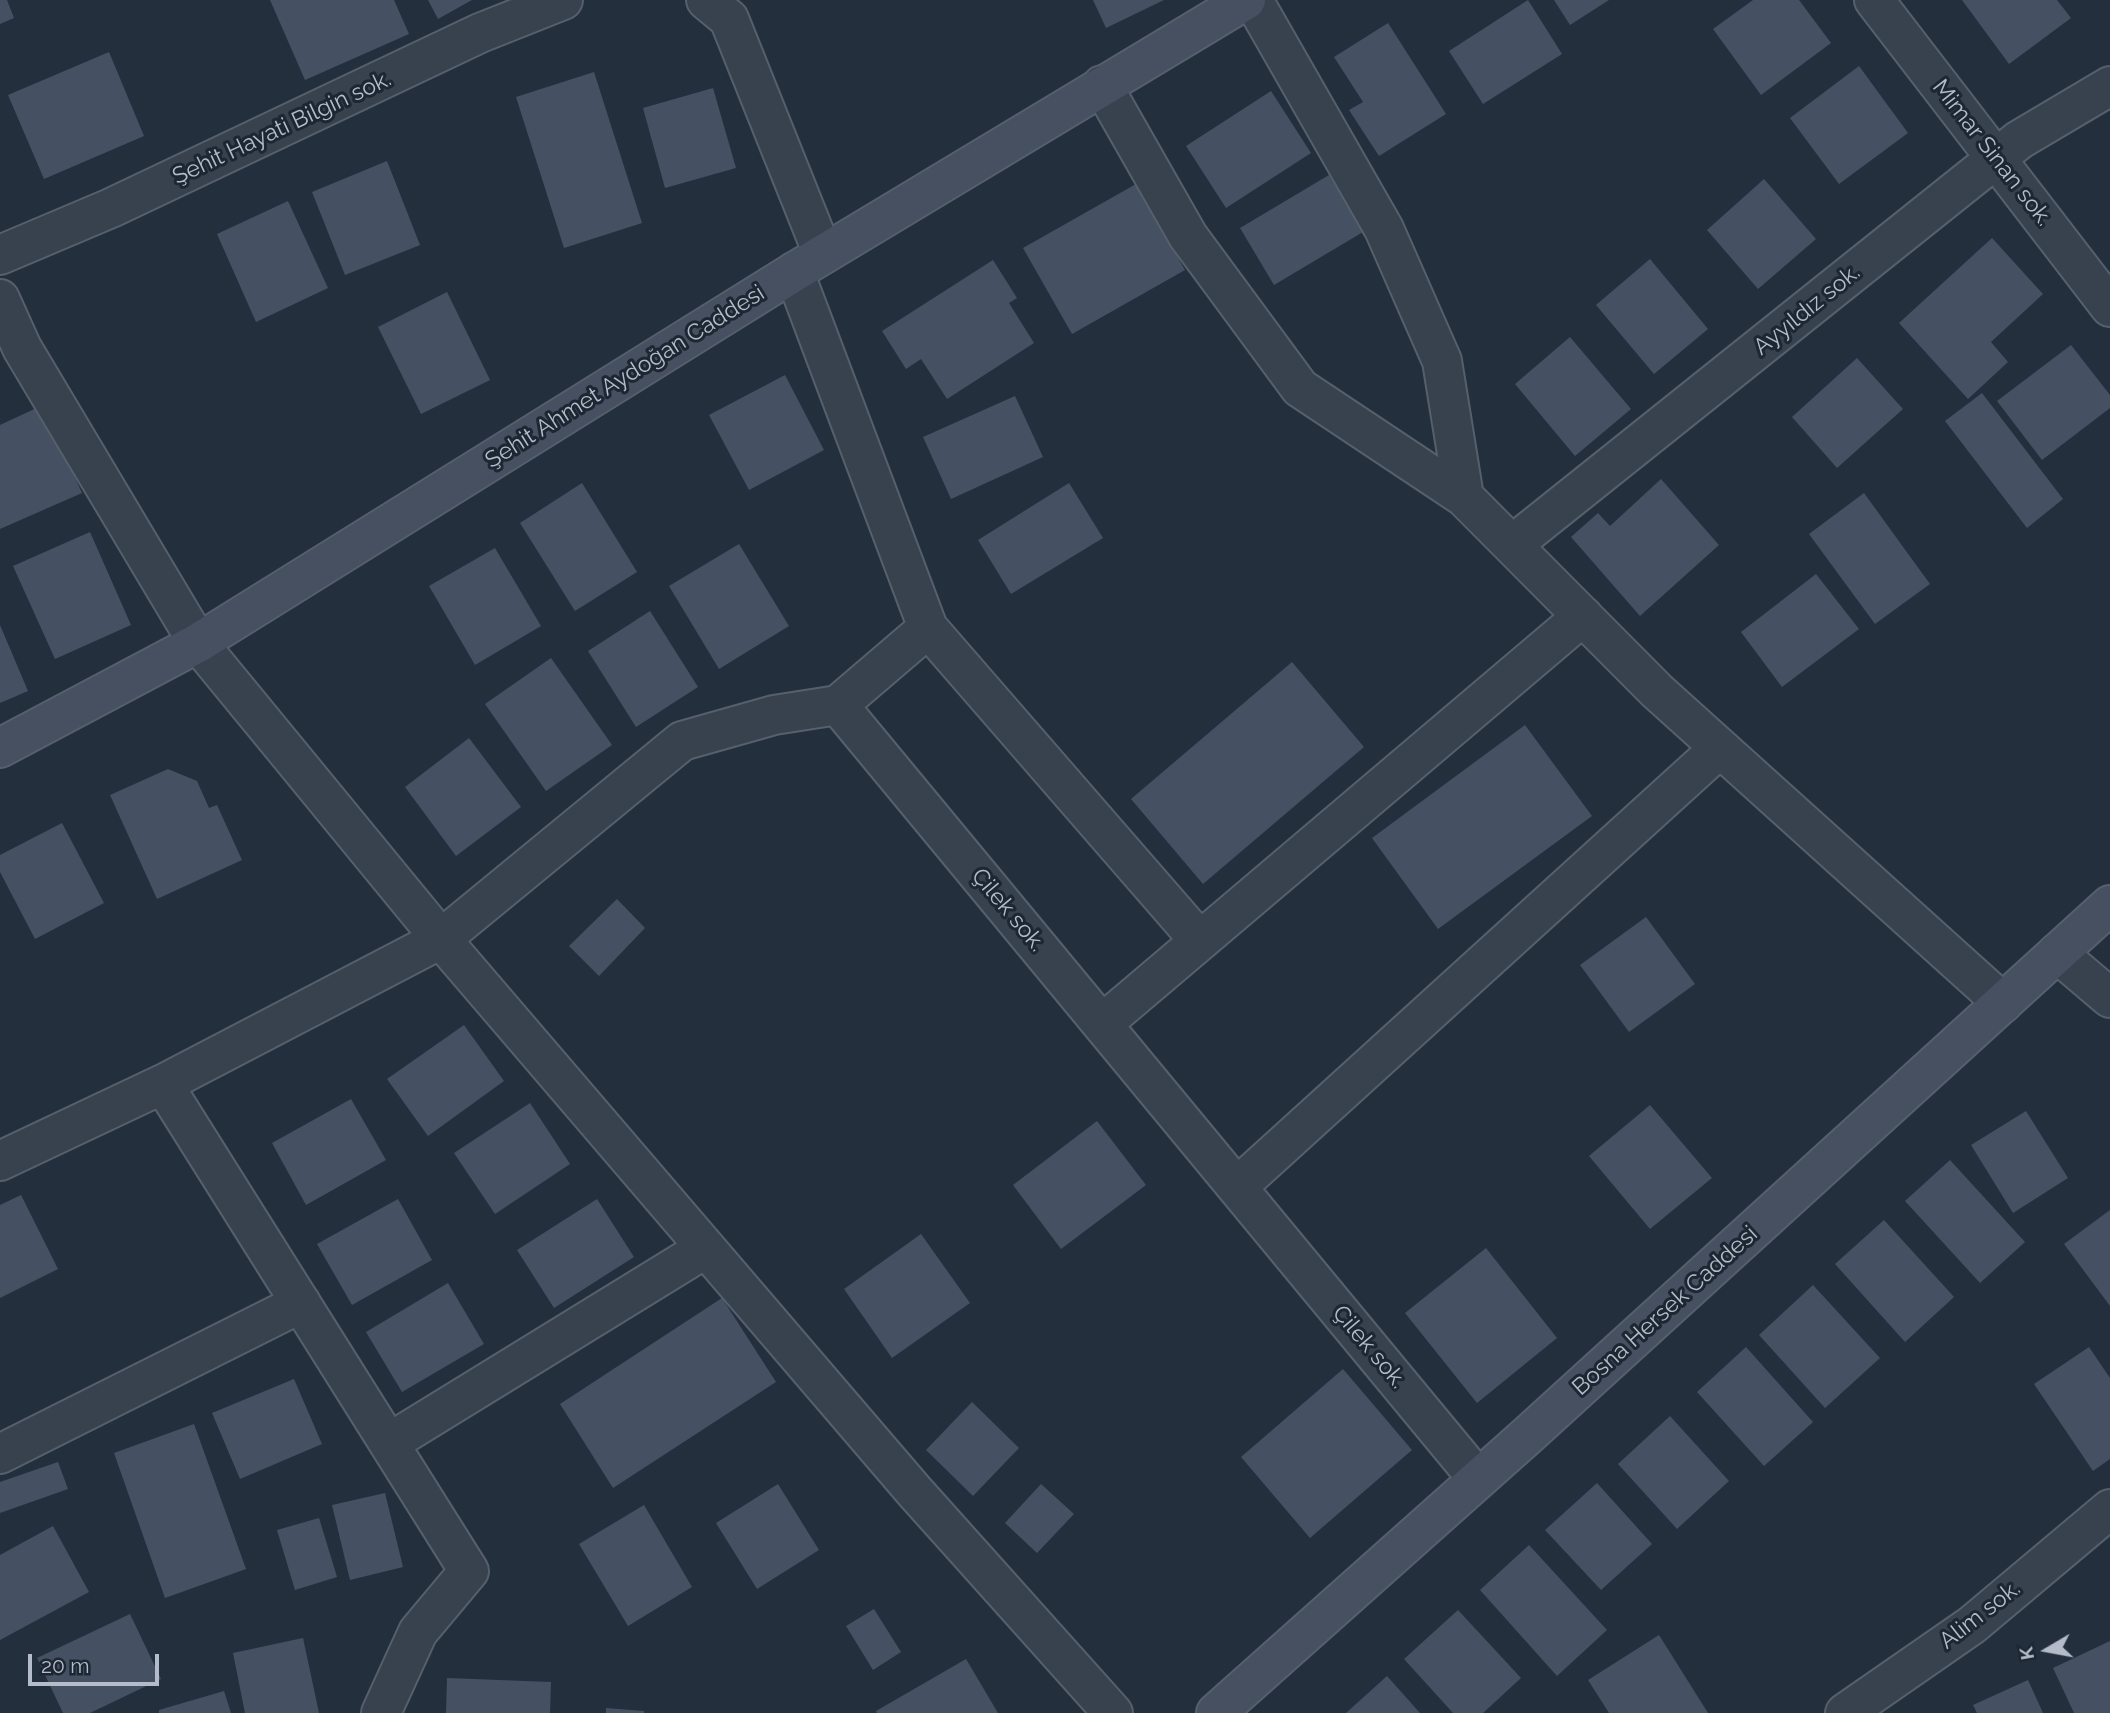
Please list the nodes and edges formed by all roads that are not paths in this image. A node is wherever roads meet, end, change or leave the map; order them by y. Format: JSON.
{"nodes":[{"id":1,"x":563,"y":0,"type":"edge"},
{"id":2,"x":706,"y":0,"type":"edge"},
{"id":3,"x":1246,"y":0,"type":"edge"},
{"id":4,"x":1253,"y":0,"type":"edge"},
{"id":5,"x":1874,"y":0,"type":"edge"},
{"id":6,"x":1102,"y":85,"type":"junction"},
{"id":7,"x":2110,"y":86,"type":"edge"},
{"id":8,"x":1996,"y":159,"type":"junction"},
{"id":9,"x":0,"y":255,"type":"edge"},
{"id":10,"x":809,"y":263,"type":"junction"},
{"id":11,"x":2110,"y":307,"type":"edge"},
{"id":12,"x":2,"y":308,"type":"edge"},
{"id":13,"x":1464,"y":497,"type":"junction"},
{"id":14,"x":1512,"y":545,"type":"junction"},
{"id":15,"x":1583,"y":616,"type":"junction"},
{"id":16,"x":928,"y":628,"type":"junction"},
{"id":17,"x":198,"y":643,"type":"junction"},
{"id":18,"x":838,"y":705,"type":"junction"},
{"id":19,"x":0,"y":748,"type":"edge"},
{"id":20,"x":1720,"y":748,"type":"junction"},
{"id":21,"x":2110,"y":905,"type":"edge"},
{"id":22,"x":441,"y":939,"type":"junction"},
{"id":23,"x":1200,"y":941,"type":"junction"},
{"id":24,"x":2057,"y":953,"type":"junction"},
{"id":25,"x":2110,"y":998,"type":"edge"},
{"id":26,"x":2003,"y":1003,"type":"junction"},
{"id":27,"x":1102,"y":1024,"type":"junction"},
{"id":28,"x":163,"y":1084,"type":"junction"},
{"id":29,"x":0,"y":1161,"type":"edge"},
{"id":30,"x":1237,"y":1187,"type":"junction"},
{"id":31,"x":706,"y":1248,"type":"junction"},
{"id":32,"x":301,"y":1303,"type":"junction"},
{"id":33,"x":388,"y":1443,"type":"junction"},
{"id":34,"x":0,"y":1454,"type":"edge"},
{"id":35,"x":1478,"y":1479,"type":"junction"},
{"id":36,"x":2110,"y":1509,"type":"edge"},
{"id":37,"x":381,"y":1713,"type":"edge"},
{"id":38,"x":1113,"y":1713,"type":"edge"},
{"id":39,"x":1216,"y":1713,"type":"edge"},
{"id":40,"x":1845,"y":1713,"type":"edge"}],
"edges":[{"from":1,"to":9,"type":"street","name":"Şehit Hayati Bilgin sok."},
{"from":2,"to":10,"type":"street"},
{"from":3,"to":6,"type":"street","name":"Şehit Ahmet Aydoğan Caddesi"},
{"from":4,"to":13,"type":"street"},
{"from":5,"to":8,"type":"street","name":"Mimar Sinan sok."},
{"from":6,"to":10,"type":"street","name":"Şehit Ahmet Aydoğan Caddesi"},
{"from":6,"to":13,"type":"street"},
{"from":7,"to":8,"type":"street","name":"Ayyıldız sok."},
{"from":8,"to":11,"type":"street","name":"Mimar Sinan sok."},
{"from":8,"to":14,"type":"street","name":"Ayyıldız sok."},
{"from":10,"to":16,"type":"street"},
{"from":10,"to":17,"type":"street","name":"Şehit Ahmet Aydoğan Caddesi"},
{"from":12,"to":17,"type":"street"},
{"from":13,"to":14,"type":"street"},
{"from":14,"to":15,"type":"street"},
{"from":15,"to":20,"type":"street"},
{"from":15,"to":23,"type":"street"},
{"from":16,"to":18,"type":"street"},
{"from":16,"to":23,"type":"street"},
{"from":17,"to":19,"type":"street","name":"Şehit Ahmet Aydoğan Caddesi"},
{"from":17,"to":22,"type":"street"},
{"from":18,"to":22,"type":"street"},
{"from":18,"to":27,"type":"street","name":"Çilek sok."},
{"from":20,"to":26,"type":"street"},
{"from":20,"to":30,"type":"street"},
{"from":21,"to":24,"type":"street","name":"Bosna Hersek Caddesi"},
{"from":22,"to":28,"type":"street"},
{"from":22,"to":31,"type":"street"},
{"from":23,"to":27,"type":"street"},
{"from":24,"to":25,"type":"street"},
{"from":24,"to":26,"type":"street","name":"Bosna Hersek Caddesi"},
{"from":26,"to":35,"type":"street","name":"Bosna Hersek Caddesi"},
{"from":27,"to":30,"type":"street","name":"Çilek sok."},
{"from":28,"to":29,"type":"street"},
{"from":28,"to":32,"type":"street"},
{"from":30,"to":35,"type":"street","name":"Çilek sok."},
{"from":31,"to":33,"type":"street"},
{"from":31,"to":38,"type":"street"},
{"from":32,"to":33,"type":"street"},
{"from":32,"to":34,"type":"street"},
{"from":33,"to":37,"type":"street"},
{"from":35,"to":39,"type":"street","name":"Bosna Hersek Caddesi"},
{"from":36,"to":40,"type":"street","name":"Alim sok."}]}
